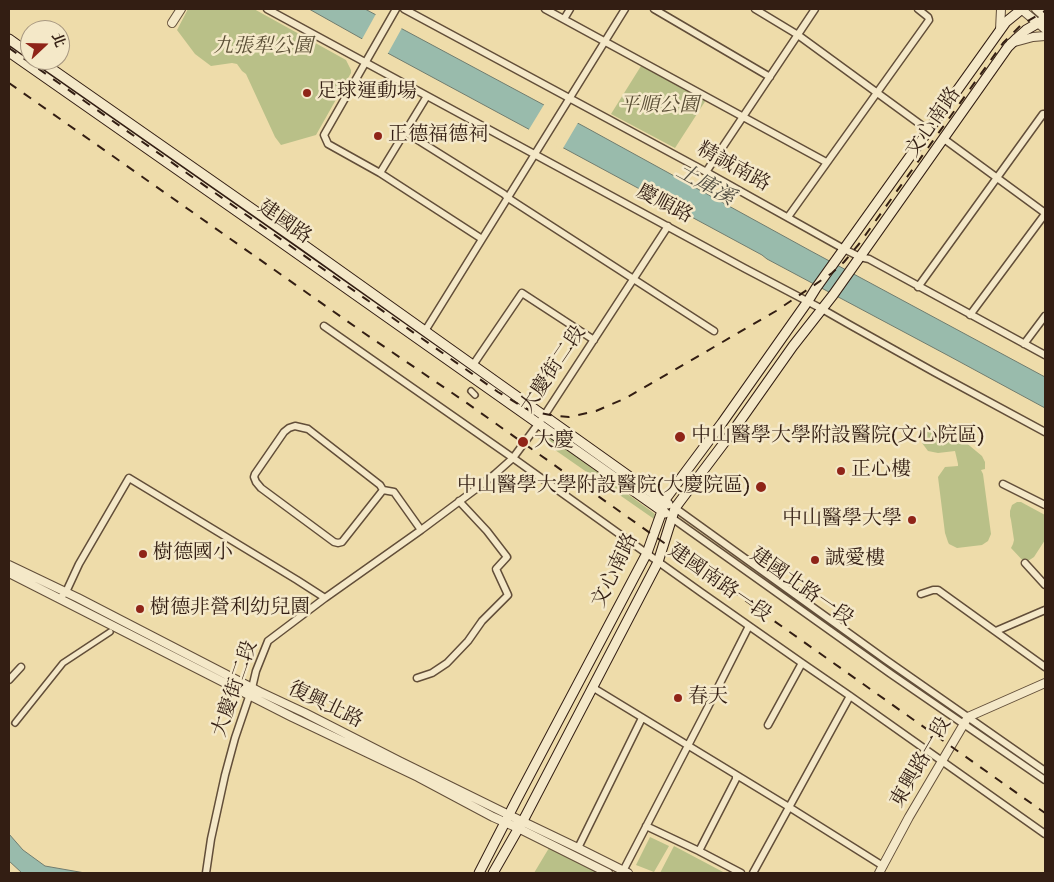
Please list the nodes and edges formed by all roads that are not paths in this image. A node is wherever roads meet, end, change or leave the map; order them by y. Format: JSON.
{"nodes":[{"id":1,"x":181,"y":9,"type":"edge"},
{"id":2,"x":266,"y":9,"type":"edge"},
{"id":3,"x":396,"y":9,"type":"edge"},
{"id":4,"x":404,"y":9,"type":"edge"},
{"id":5,"x":545,"y":9,"type":"edge"},
{"id":6,"x":570,"y":9,"type":"edge"},
{"id":7,"x":625,"y":9,"type":"edge"},
{"id":8,"x":654,"y":9,"type":"edge"},
{"id":9,"x":755,"y":9,"type":"edge"},
{"id":10,"x":815,"y":9,"type":"edge"},
{"id":11,"x":918,"y":9,"type":"edge"},
{"id":12,"x":1001,"y":9,"type":"edge"},
{"id":13,"x":1021,"y":9,"type":"edge"},
{"id":14,"x":1036,"y":9,"type":"edge"},
{"id":15,"x":564,"y":19,"type":"junction"},
{"id":16,"x":1043,"y":20,"type":"edge"},
{"id":17,"x":172,"y":23,"type":"dead end"},
{"id":18,"x":1045,"y":29,"type":"edge"},
{"id":19,"x":1000,"y":30,"type":"junction"},
{"id":20,"x":798,"y":35,"type":"junction"},
{"id":21,"x":1045,"y":36,"type":"edge"},
{"id":22,"x":9,"y":39,"type":"edge"},
{"id":23,"x":605,"y":41,"type":"junction"},
{"id":24,"x":1011,"y":43,"type":"junction"},
{"id":25,"x":20,"y":47,"type":"edge"},
{"id":26,"x":9,"y":52,"type":"edge"},
{"id":27,"x":364,"y":62,"type":"junction"},
{"id":28,"x":53,"y":70,"type":"edge"},
{"id":29,"x":770,"y":77,"type":"junction"},
{"id":30,"x":876,"y":92,"type":"junction"},
{"id":31,"x":427,"y":96,"type":"junction"},
{"id":32,"x":570,"y":98,"type":"junction"},
{"id":33,"x":1045,"y":114,"type":"edge"},
{"id":34,"x":743,"y":116,"type":"junction"},
{"id":35,"x":928,"y":130,"type":"junction"},
{"id":36,"x":405,"y":132,"type":"junction"},
{"id":37,"x":944,"y":139,"type":"junction"},
{"id":38,"x":535,"y":154,"type":"junction"},
{"id":39,"x":826,"y":162,"type":"junction"},
{"id":40,"x":706,"y":172,"type":"junction"},
{"id":41,"x":380,"y":173,"type":"junction"},
{"id":42,"x":996,"y":178,"type":"junction"},
{"id":43,"x":508,"y":198,"type":"junction"},
{"id":44,"x":1045,"y":213,"type":"edge"},
{"id":45,"x":788,"y":217,"type":"junction"},
{"id":46,"x":668,"y":226,"type":"junction"},
{"id":47,"x":482,"y":239,"type":"junction"},
{"id":48,"x":844,"y":249,"type":"junction"},
{"id":49,"x":860,"y":257,"type":"junction"},
{"id":50,"x":633,"y":278,"type":"junction"},
{"id":51,"x":918,"y":287,"type":"junction"},
{"id":52,"x":808,"y":301,"type":"junction"},
{"id":53,"x":822,"y":309,"type":"junction"},
{"id":54,"x":970,"y":314,"type":"junction"},
{"id":55,"x":1045,"y":316,"type":"edge"},
{"id":56,"x":324,"y":326,"type":"dead end"},
{"id":57,"x":425,"y":331,"type":"junction"},
{"id":58,"x":714,"y":331,"type":"dead end"},
{"id":59,"x":594,"y":340,"type":"junction"},
{"id":60,"x":1024,"y":344,"type":"junction"},
{"id":61,"x":1045,"y":355,"type":"edge"},
{"id":62,"x":473,"y":365,"type":"junction"},
{"id":63,"x":544,"y":416,"type":"junction"},
{"id":64,"x":538,"y":424,"type":"junction"},
{"id":65,"x":1045,"y":432,"type":"edge"},
{"id":66,"x":513,"y":458,"type":"junction"},
{"id":67,"x":1003,"y":484,"type":"dead end"},
{"id":68,"x":383,"y":490,"type":"junction"},
{"id":69,"x":459,"y":501,"type":"junction"},
{"id":70,"x":664,"y":501,"type":"junction"},
{"id":71,"x":1045,"y":505,"type":"edge"},
{"id":72,"x":675,"y":508,"type":"junction"},
{"id":73,"x":662,"y":511,"type":"junction"},
{"id":74,"x":672,"y":518,"type":"junction"},
{"id":75,"x":421,"y":530,"type":"junction"},
{"id":76,"x":647,"y":553,"type":"junction"},
{"id":77,"x":658,"y":562,"type":"junction"},
{"id":78,"x":1025,"y":563,"type":"dead end"},
{"id":79,"x":9,"y":565,"type":"edge"},
{"id":80,"x":9,"y":573,"type":"edge"},
{"id":81,"x":1045,"y":585,"type":"edge"},
{"id":82,"x":922,"y":594,"type":"dead end"},
{"id":83,"x":63,"y":595,"type":"junction"},
{"id":84,"x":325,"y":598,"type":"junction"},
{"id":85,"x":1045,"y":610,"type":"edge"},
{"id":86,"x":749,"y":626,"type":"junction"},
{"id":87,"x":996,"y":631,"type":"junction"},
{"id":88,"x":110,"y":632,"type":"dead end"},
{"id":89,"x":802,"y":663,"type":"junction"},
{"id":90,"x":21,"y":667,"type":"dead end"},
{"id":91,"x":1045,"y":667,"type":"edge"},
{"id":92,"x":417,"y":678,"type":"dead end"},
{"id":93,"x":9,"y":680,"type":"edge"},
{"id":94,"x":1045,"y":684,"type":"edge"},
{"id":95,"x":592,"y":687,"type":"junction"},
{"id":96,"x":251,"y":691,"type":"junction"},
{"id":97,"x":850,"y":696,"type":"junction"},
{"id":98,"x":642,"y":718,"type":"junction"},
{"id":99,"x":966,"y":720,"type":"junction"},
{"id":100,"x":15,"y":723,"type":"dead end"},
{"id":101,"x":768,"y":725,"type":"dead end"},
{"id":102,"x":688,"y":746,"type":"junction"},
{"id":103,"x":942,"y":761,"type":"junction"},
{"id":104,"x":1045,"y":771,"type":"edge"},
{"id":105,"x":736,"y":776,"type":"junction"},
{"id":106,"x":1045,"y":780,"type":"edge"},
{"id":107,"x":789,"y":807,"type":"junction"},
{"id":108,"x":507,"y":819,"type":"junction"},
{"id":109,"x":520,"y":824,"type":"junction"},
{"id":110,"x":646,"y":826,"type":"junction"},
{"id":111,"x":1045,"y":834,"type":"edge"},
{"id":112,"x":578,"y":848,"type":"junction"},
{"id":113,"x":699,"y":850,"type":"junction"},
{"id":114,"x":881,"y":870,"type":"edge"},
{"id":115,"x":206,"y":873,"type":"edge"},
{"id":116,"x":480,"y":873,"type":"edge"},
{"id":117,"x":493,"y":873,"type":"edge"},
{"id":118,"x":608,"y":873,"type":"edge"},
{"id":119,"x":624,"y":873,"type":"edge"},
{"id":120,"x":741,"y":873,"type":"edge"},
{"id":121,"x":753,"y":873,"type":"edge"}],
"edges":[{"from":1,"to":17,"type":"street"},
{"from":2,"to":27,"type":"street","name":"慶順路"},
{"from":3,"to":27,"type":"street"},
{"from":4,"to":32,"type":"street","name":"精誠南路"},
{"from":5,"to":15,"type":"street"},
{"from":6,"to":15,"type":"street"},
{"from":7,"to":23,"type":"street"},
{"from":8,"to":29,"type":"street"},
{"from":9,"to":20,"type":"street"},
{"from":10,"to":20,"type":"street"},
{"from":11,"to":30,"type":"street"},
{"from":12,"to":19,"type":"street"},
{"from":13,"to":16,"type":"street"},
{"from":13,"to":19,"type":"main road","name":"文心南路"},
{"from":14,"to":16,"type":"street"},
{"from":15,"to":23,"type":"street"},
{"from":16,"to":18,"type":"street"},
{"from":16,"to":24,"type":"main road","name":"文心南路"},
{"from":19,"to":35,"type":"main road","name":"文心南路"},
{"from":20,"to":29,"type":"street"},
{"from":20,"to":30,"type":"street"},
{"from":21,"to":24,"type":"street"},
{"from":22,"to":25,"type":"main road"},
{"from":23,"to":32,"type":"street"},
{"from":23,"to":34,"type":"street"},
{"from":24,"to":37,"type":"main road","name":"文心南路"},
{"from":26,"to":64,"type":"main road","name":"建國路"},
{"from":27,"to":31,"type":"street","name":"慶順路"},
{"from":27,"to":41,"type":"street"},
{"from":28,"to":57,"type":"main road","name":"建國路"},
{"from":29,"to":34,"type":"street"},
{"from":30,"to":35,"type":"street"},
{"from":30,"to":39,"type":"street"},
{"from":31,"to":36,"type":"street"},
{"from":31,"to":38,"type":"street","name":"慶順路"},
{"from":32,"to":38,"type":"street"},
{"from":32,"to":40,"type":"street","name":"精誠南路"},
{"from":33,"to":42,"type":"street"},
{"from":34,"to":39,"type":"street"},
{"from":34,"to":40,"type":"street"},
{"from":35,"to":48,"type":"main road","name":"文心南路"},
{"from":36,"to":41,"type":"street"},
{"from":36,"to":43,"type":"street"},
{"from":37,"to":42,"type":"street"},
{"from":37,"to":49,"type":"main road","name":"文心南路"},
{"from":38,"to":43,"type":"street"},
{"from":38,"to":46,"type":"street","name":"慶順路"},
{"from":39,"to":45,"type":"street"},
{"from":40,"to":45,"type":"street","name":"精誠南路"},
{"from":41,"to":47,"type":"street"},
{"from":42,"to":44,"type":"street"},
{"from":42,"to":51,"type":"street"},
{"from":43,"to":47,"type":"street"},
{"from":43,"to":50,"type":"street"},
{"from":44,"to":54,"type":"street"},
{"from":45,"to":48,"type":"street","name":"精誠南路"},
{"from":46,"to":50,"type":"street","name":"大慶街二段"},
{"from":46,"to":52,"type":"street","name":"慶順路"},
{"from":47,"to":57,"type":"street"},
{"from":48,"to":49,"type":"street","name":"精誠南路"},
{"from":48,"to":52,"type":"main road","name":"文心南路"},
{"from":49,"to":51,"type":"street","name":"精誠南路"},
{"from":49,"to":53,"type":"main road","name":"文心南路"},
{"from":50,"to":58,"type":"street"},
{"from":50,"to":59,"type":"street","name":"大慶街二段"},
{"from":51,"to":54,"type":"street","name":"精誠南路"},
{"from":52,"to":53,"type":"street","name":"慶順路"},
{"from":52,"to":70,"type":"main road","name":"文心南路"},
{"from":53,"to":65,"type":"street","name":"慶順路"},
{"from":53,"to":72,"type":"main road","name":"文心南路"},
{"from":54,"to":60,"type":"street","name":"精誠南路"},
{"from":55,"to":60,"type":"street"},
{"from":56,"to":66,"type":"street","name":"建國南路一段"},
{"from":57,"to":62,"type":"main road","name":"建國路"},
{"from":59,"to":62,"type":"street"},
{"from":59,"to":63,"type":"street","name":"大慶街二段"},
{"from":60,"to":61,"type":"street","name":"精誠南路"},
{"from":62,"to":63,"type":"main road","name":"建國路"},
{"from":63,"to":64,"type":"street","name":"大慶街二段"},
{"from":63,"to":70,"type":"main road","name":"建國北路一段"},
{"from":64,"to":66,"type":"street","name":"大慶街二段"},
{"from":64,"to":73,"type":"main road","name":"建國北路一段"},
{"from":66,"to":69,"type":"street","name":"大慶街二段"},
{"from":66,"to":76,"type":"street","name":"建國南路一段"},
{"from":67,"to":71,"type":"street"},
{"from":68,"to":68,"type":"street"},
{"from":68,"to":75,"type":"street"},
{"from":69,"to":75,"type":"street","name":"大慶街二段"},
{"from":69,"to":92,"type":"street"},
{"from":70,"to":72,"type":"main road","name":"建國北路一段"},
{"from":70,"to":73,"type":"main road","name":"文心南路"},
{"from":72,"to":74,"type":"main road","name":"文心南路"},
{"from":72,"to":99,"type":"street","name":"建國北路一段"},
{"from":73,"to":74,"type":"main road","name":"建國北路一段"},
{"from":73,"to":76,"type":"main road","name":"文心南路"},
{"from":74,"to":77,"type":"main road","name":"文心南路"},
{"from":74,"to":99,"type":"street","name":"建國北路一段"},
{"from":75,"to":84,"type":"street","name":"大慶街二段"},
{"from":76,"to":77,"type":"street","name":"建國南路一段"},
{"from":76,"to":108,"type":"main road","name":"文心南路"},
{"from":77,"to":86,"type":"street","name":"建國南路一段"},
{"from":77,"to":95,"type":"main road","name":"文心南路"},
{"from":78,"to":81,"type":"street"},
{"from":79,"to":83,"type":"street","name":"復興北路"},
{"from":80,"to":83,"type":"street","name":"復興北路"},
{"from":82,"to":87,"type":"street"},
{"from":83,"to":84,"type":"street"},
{"from":83,"to":96,"type":"street","name":"復興北路"},
{"from":84,"to":96,"type":"street","name":"大慶街二段"},
{"from":85,"to":87,"type":"street"},
{"from":86,"to":89,"type":"street","name":"建國南路一段"},
{"from":86,"to":102,"type":"street"},
{"from":87,"to":91,"type":"street"},
{"from":88,"to":100,"type":"street"},
{"from":89,"to":97,"type":"street","name":"建國南路一段"},
{"from":89,"to":101,"type":"street"},
{"from":90,"to":93,"type":"street"},
{"from":94,"to":99,"type":"street","name":"東興路一段"},
{"from":95,"to":98,"type":"street"},
{"from":95,"to":109,"type":"main road","name":"文心南路"},
{"from":96,"to":108,"type":"street","name":"復興北路"},
{"from":96,"to":115,"type":"street","name":"大慶街二段"},
{"from":97,"to":103,"type":"street","name":"建國南路一段"},
{"from":97,"to":107,"type":"street"},
{"from":98,"to":102,"type":"street"},
{"from":98,"to":112,"type":"street"},
{"from":99,"to":103,"type":"street","name":"東興路一段"},
{"from":99,"to":104,"type":"street","name":"建國北路一段"},
{"from":99,"to":106,"type":"street","name":"建國北路一段"},
{"from":102,"to":105,"type":"street"},
{"from":102,"to":110,"type":"street"},
{"from":103,"to":111,"type":"street","name":"建國南路一段"},
{"from":103,"to":114,"type":"street","name":"東興路一段"},
{"from":105,"to":107,"type":"street"},
{"from":105,"to":113,"type":"street"},
{"from":107,"to":114,"type":"street"},
{"from":107,"to":121,"type":"street"},
{"from":108,"to":109,"type":"street","name":"復興北路"},
{"from":108,"to":116,"type":"main road","name":"文心南路"},
{"from":109,"to":112,"type":"street","name":"復興北路"},
{"from":109,"to":117,"type":"main road","name":"文心南路"},
{"from":109,"to":118,"type":"street","name":"復興北路"},
{"from":110,"to":113,"type":"street"},
{"from":110,"to":119,"type":"street"},
{"from":112,"to":119,"type":"street","name":"復興北路"},
{"from":113,"to":120,"type":"street"}]}
